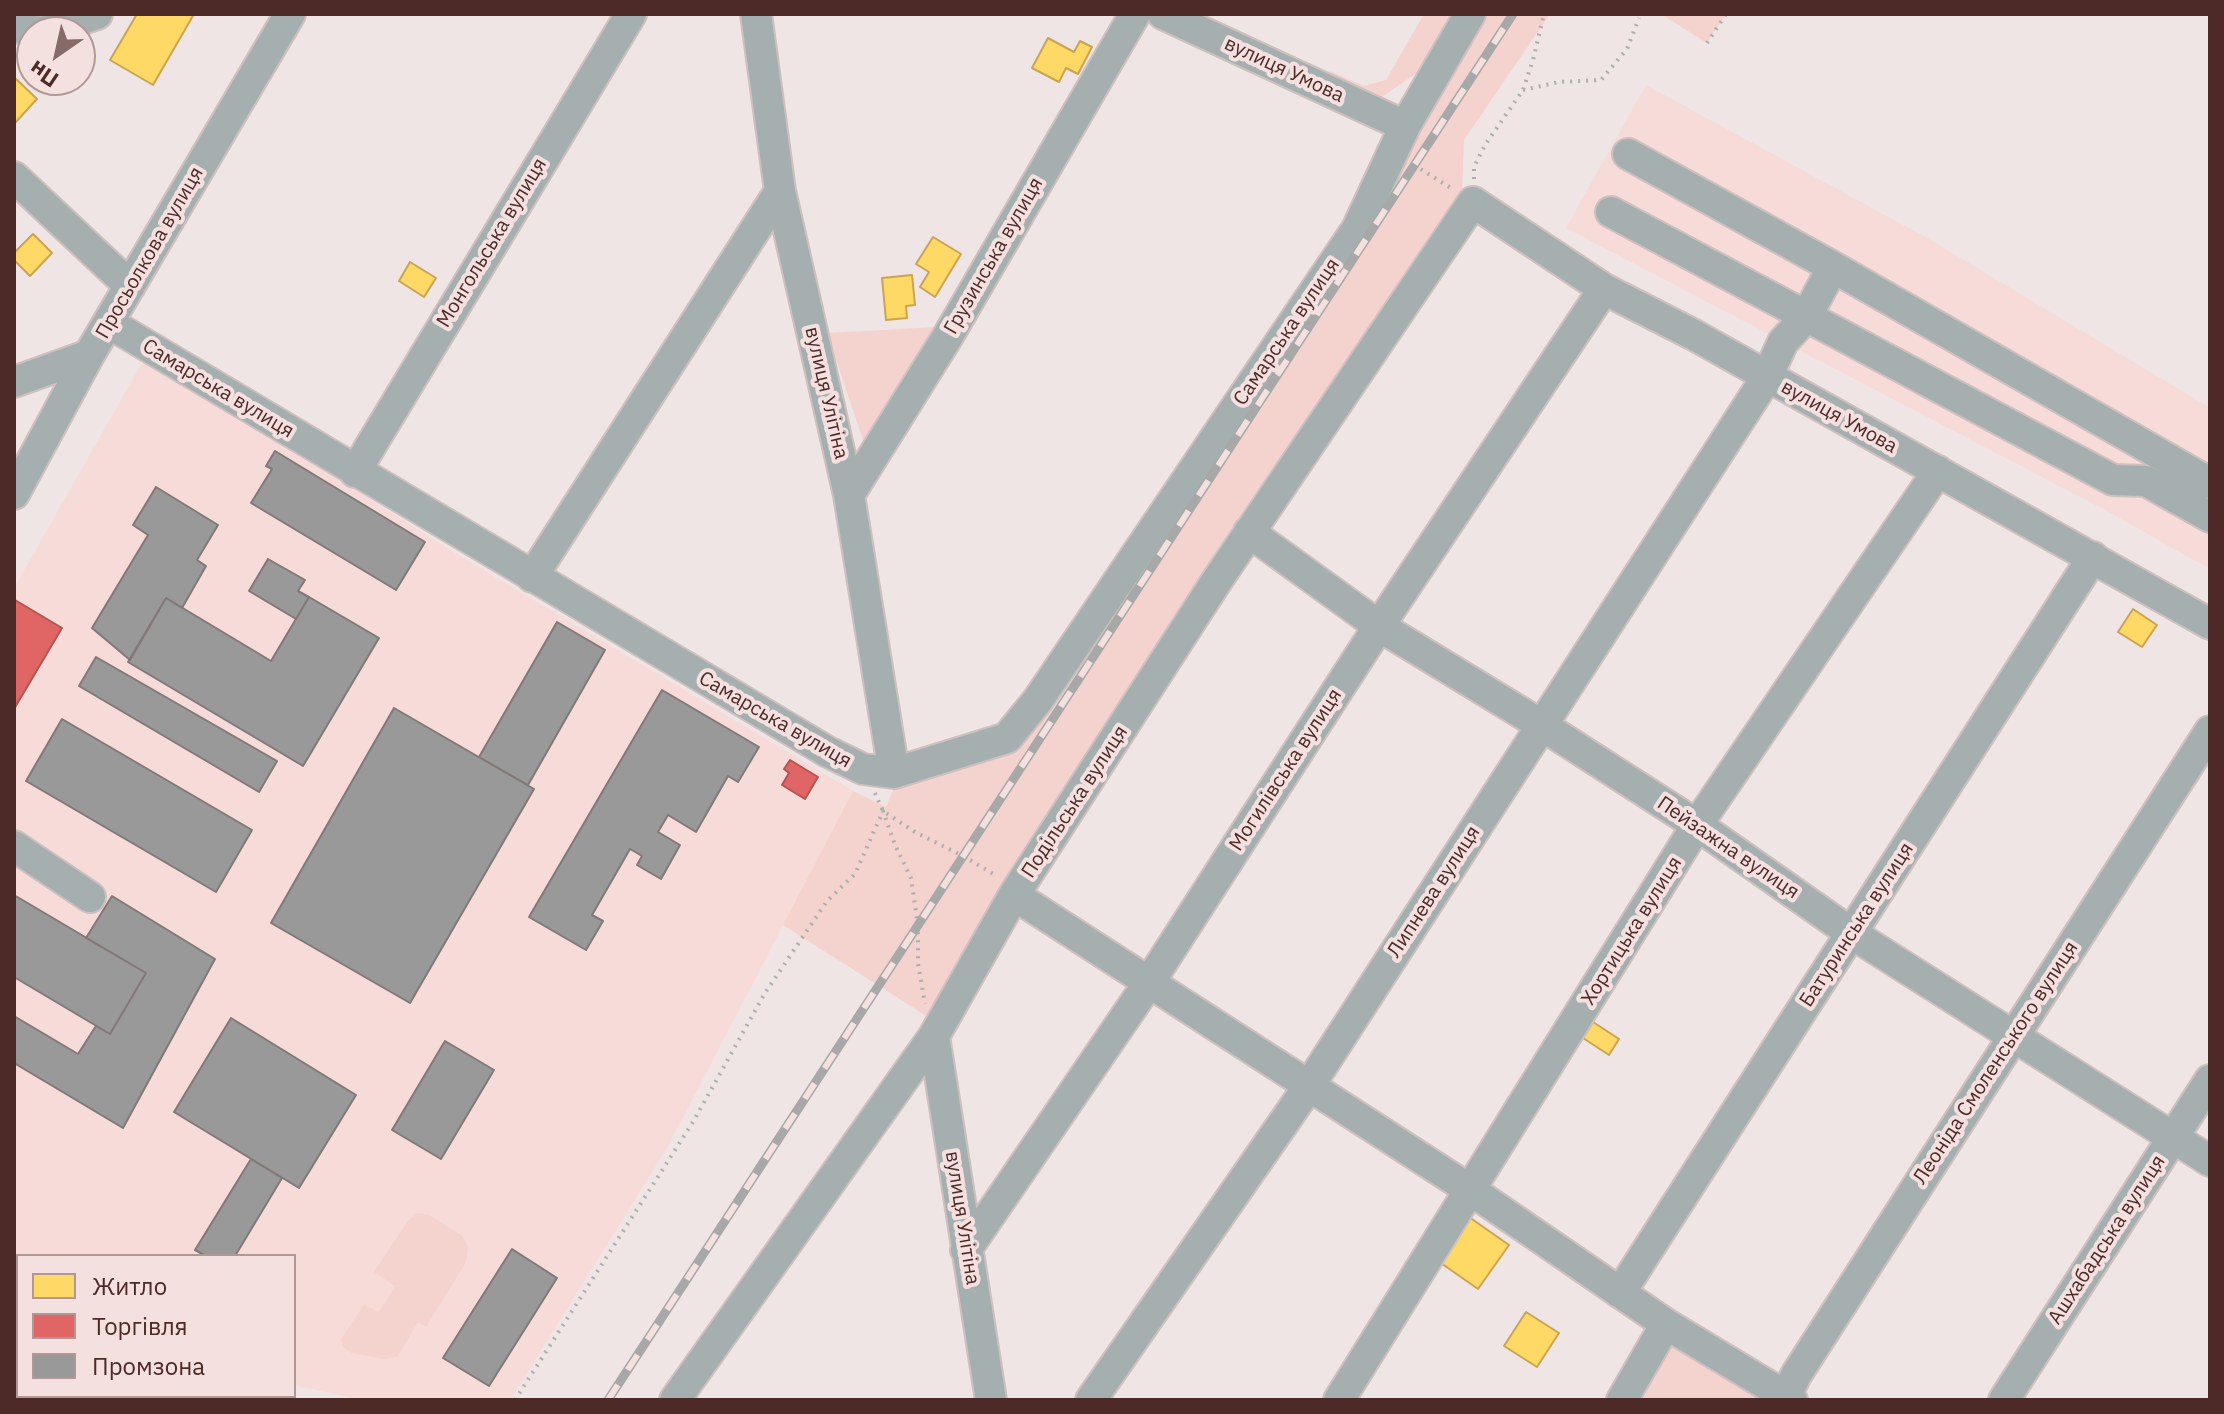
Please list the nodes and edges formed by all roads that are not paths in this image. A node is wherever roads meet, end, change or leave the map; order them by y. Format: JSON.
{"nodes":[{"id":1,"x":97,"y":14,"type":"edge"},
{"id":2,"x":290,"y":14,"type":"edge"},
{"id":3,"x":631,"y":14,"type":"edge"},
{"id":4,"x":756,"y":14,"type":"edge"},
{"id":5,"x":1135,"y":14,"type":"edge"},
{"id":6,"x":1163,"y":14,"type":"edge"},
{"id":7,"x":1470,"y":14,"type":"edge"},
{"id":8,"x":14,"y":24,"type":"edge"},
{"id":9,"x":1399,"y":140,"type":"junction"},
{"id":10,"x":1628,"y":154,"type":"dead end"},
{"id":11,"x":14,"y":177,"type":"edge"},
{"id":12,"x":780,"y":191,"type":"junction"},
{"id":13,"x":1473,"y":202,"type":"joint"},
{"id":14,"x":1611,"y":212,"type":"dead end"},
{"id":15,"x":1833,"y":267,"type":"junction"},
{"id":16,"x":130,"y":286,"type":"junction"},
{"id":17,"x":1604,"y":289,"type":"junction"},
{"id":18,"x":1806,"y":317,"type":"junction"},
{"id":19,"x":109,"y":323,"type":"junction"},
{"id":20,"x":89,"y":355,"type":"junction"},
{"id":21,"x":1767,"y":377,"type":"junction"},
{"id":22,"x":14,"y":382,"type":"edge"},
{"id":23,"x":1938,"y":471,"type":"junction"},
{"id":24,"x":355,"y":472,"type":"junction"},
{"id":25,"x":2210,"y":483,"type":"edge"},
{"id":26,"x":14,"y":494,"type":"edge"},
{"id":27,"x":849,"y":495,"type":"junction"},
{"id":28,"x":2210,"y":517,"type":"edge"},
{"id":29,"x":1249,"y":532,"type":"junction"},
{"id":30,"x":2093,"y":557,"type":"junction"},
{"id":31,"x":532,"y":577,"type":"junction"},
{"id":32,"x":2210,"y":624,"type":"edge"},
{"id":33,"x":1379,"y":626,"type":"junction"},
{"id":34,"x":1543,"y":726,"type":"junction"},
{"id":35,"x":2210,"y":731,"type":"edge"},
{"id":36,"x":894,"y":773,"type":"junction"},
{"id":37,"x":1697,"y":825,"type":"junction"},
{"id":38,"x":14,"y":846,"type":"edge"},
{"id":39,"x":1014,"y":895,"type":"junction"},
{"id":40,"x":90,"y":897,"type":"dead end"},
{"id":41,"x":1851,"y":933,"type":"junction"},
{"id":42,"x":1150,"y":981,"type":"junction"},
{"id":43,"x":934,"y":1036,"type":"junction"},
{"id":44,"x":2013,"y":1036,"type":"junction"},
{"id":45,"x":2210,"y":1080,"type":"edge"},
{"id":46,"x":1309,"y":1086,"type":"junction"},
{"id":47,"x":2173,"y":1136,"type":"junction"},
{"id":48,"x":2210,"y":1161,"type":"edge"},
{"id":49,"x":1472,"y":1191,"type":"junction"},
{"id":50,"x":966,"y":1250,"type":"junction"},
{"id":51,"x":1620,"y":1293,"type":"junction"},
{"id":52,"x":1666,"y":1324,"type":"junction"},
{"id":53,"x":1789,"y":1398,"type":"edge"},
{"id":54,"x":675,"y":1400,"type":"edge"},
{"id":55,"x":991,"y":1400,"type":"edge"},
{"id":56,"x":1091,"y":1400,"type":"edge"},
{"id":57,"x":1339,"y":1400,"type":"edge"},
{"id":58,"x":1622,"y":1400,"type":"edge"},
{"id":59,"x":2004,"y":1400,"type":"edge"}],
"edges":[{"from":1,"to":8,"type":"street"},
{"from":2,"to":16,"type":"street","name":"Просьолкова вулиця"},
{"from":3,"to":24,"type":"street","name":"Монгольська вулиця"},
{"from":4,"to":12,"type":"street","name":"вулиця Улітіна"},
{"from":5,"to":27,"type":"street","name":"Грузинська вулиця"},
{"from":6,"to":9,"type":"street","name":"вулиця Умова"},
{"from":7,"to":9,"type":"street","name":"Самарська вулиця"},
{"from":9,"to":36,"type":"street","name":"Самарська вулиця"},
{"from":10,"to":15,"type":"street"},
{"from":11,"to":16,"type":"street"},
{"from":12,"to":27,"type":"street","name":"вулиця Улітіна"},
{"from":12,"to":31,"type":"street"},
{"from":13,"to":17,"type":"street","name":"вулиця Умова"},
{"from":13,"to":29,"type":"street","name":"Подільська вулиця"},
{"from":14,"to":18,"type":"street"},
{"from":15,"to":18,"type":"street","name":"Липнева вулиця"},
{"from":15,"to":25,"type":"street"},
{"from":16,"to":19,"type":"street","name":"Просьолкова вулиця"},
{"from":17,"to":21,"type":"street","name":"вулиця Умова"},
{"from":17,"to":33,"type":"street","name":"Могилівська вулиця"},
{"from":18,"to":21,"type":"street","name":"Липнева вулиця"},
{"from":18,"to":28,"type":"street"},
{"from":19,"to":20,"type":"street","name":"Просьолкова вулиця"},
{"from":19,"to":24,"type":"street","name":"Самарська вулиця"},
{"from":20,"to":22,"type":"street"},
{"from":20,"to":26,"type":"street","name":"Просьолкова вулиця"},
{"from":21,"to":23,"type":"street","name":"вулиця Умова"},
{"from":21,"to":34,"type":"street","name":"Липнева вулиця"},
{"from":23,"to":30,"type":"street","name":"вулиця Умова"},
{"from":23,"to":37,"type":"street","name":"Хортицька вулиця"},
{"from":24,"to":31,"type":"street","name":"Самарська вулиця"},
{"from":27,"to":36,"type":"street","name":"вулиця Улітіна"},
{"from":29,"to":33,"type":"street","name":"Пейзажна вулиця"},
{"from":29,"to":39,"type":"street","name":"Подільська вулиця"},
{"from":30,"to":32,"type":"street","name":"вулиця Умова"},
{"from":30,"to":41,"type":"street","name":"Батуринська вулиця"},
{"from":31,"to":36,"type":"street","name":"Самарська вулиця"},
{"from":33,"to":34,"type":"street","name":"Пейзажна вулиця"},
{"from":33,"to":42,"type":"street","name":"Могилівська вулиця"},
{"from":34,"to":37,"type":"street","name":"Пейзажна вулиця"},
{"from":34,"to":46,"type":"street","name":"Липнева вулиця"},
{"from":35,"to":44,"type":"street","name":"Леоніда Смоленського вулиця"},
{"from":37,"to":41,"type":"street","name":"Пейзажна вулиця"},
{"from":37,"to":49,"type":"street","name":"Хортицька вулиця"},
{"from":38,"to":40,"type":"street"},
{"from":39,"to":42,"type":"street"},
{"from":39,"to":43,"type":"street","name":"Подільська вулиця"},
{"from":41,"to":44,"type":"street","name":"Пейзажна вулиця"},
{"from":41,"to":51,"type":"street","name":"Батуринська вулиця"},
{"from":42,"to":46,"type":"street"},
{"from":42,"to":50,"type":"street","name":"Могилівська вулиця"},
{"from":43,"to":50,"type":"street","name":"вулиця Улітіна"},
{"from":43,"to":54,"type":"street","name":"Подільська вулиця"},
{"from":44,"to":47,"type":"street","name":"Пейзажна вулиця"},
{"from":44,"to":53,"type":"street","name":"Леоніда Смоленського вулиця"},
{"from":45,"to":47,"type":"street","name":"Ашхабадська вулиця"},
{"from":46,"to":49,"type":"street"},
{"from":46,"to":56,"type":"street","name":"Липнева вулиця"},
{"from":47,"to":48,"type":"street","name":"Пейзажна вулиця"},
{"from":47,"to":59,"type":"street","name":"Ашхабадська вулиця"},
{"from":49,"to":51,"type":"street"},
{"from":49,"to":57,"type":"street","name":"Хортицька вулиця"},
{"from":50,"to":55,"type":"street","name":"вулиця Улітіна"},
{"from":51,"to":52,"type":"street"},
{"from":52,"to":53,"type":"street"},
{"from":52,"to":58,"type":"street"}]}
